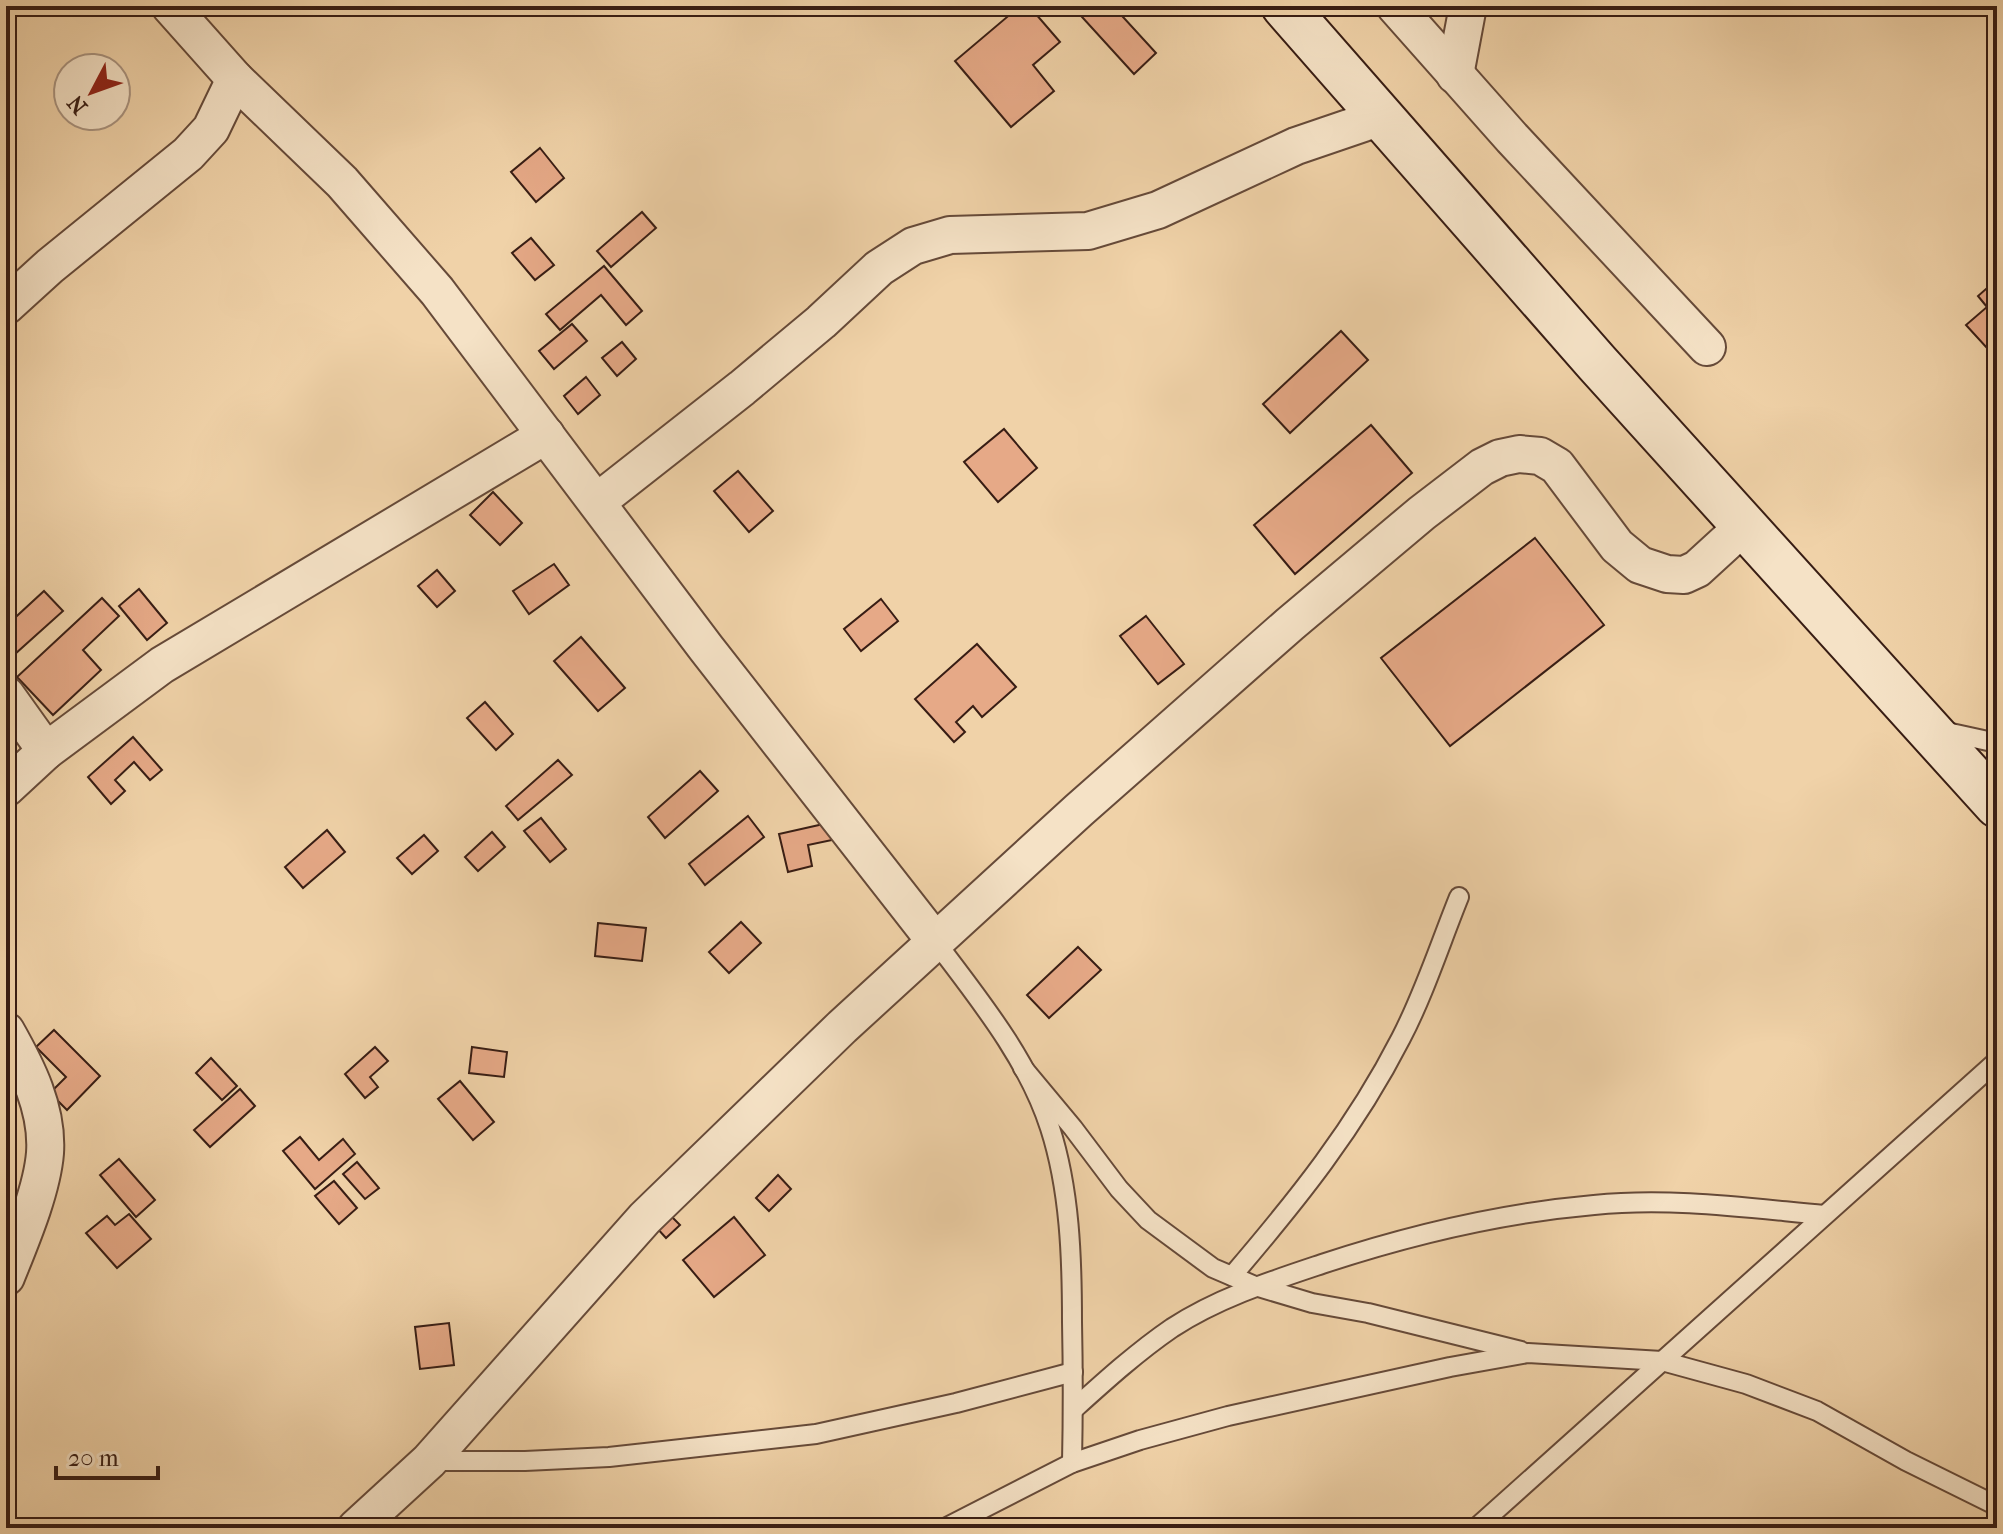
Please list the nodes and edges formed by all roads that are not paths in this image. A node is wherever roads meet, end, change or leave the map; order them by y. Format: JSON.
{"nodes":[{"id":1,"x":170,"y":6,"type":"edge"},
{"id":2,"x":1284,"y":6,"type":"edge"},
{"id":3,"x":1395,"y":6,"type":"edge"},
{"id":4,"x":1468,"y":6,"type":"edge"},
{"id":5,"x":1455,"y":75,"type":"junction"},
{"id":6,"x":235,"y":79,"type":"junction"},
{"id":7,"x":1381,"y":117,"type":"junction"},
{"id":8,"x":6,"y":306,"type":"edge"},
{"id":9,"x":1707,"y":347,"type":"dead end"},
{"id":10,"x":546,"y":435,"type":"junction"},
{"id":11,"x":597,"y":502,"type":"junction"},
{"id":12,"x":1744,"y":526,"type":"junction"},
{"id":13,"x":6,"y":695,"type":"edge"},
{"id":14,"x":1927,"y":728,"type":"junction"},
{"id":15,"x":1997,"y":743,"type":"edge"},
{"id":16,"x":46,"y":751,"type":"junction"},
{"id":17,"x":6,"y":788,"type":"edge"},
{"id":18,"x":1997,"y":805,"type":"edge"},
{"id":19,"x":1459,"y":897,"type":"dead end"},
{"id":20,"x":935,"y":941,"type":"junction"},
{"id":21,"x":6,"y":1031,"type":"edge"},
{"id":22,"x":1997,"y":1061,"type":"edge"},
{"id":23,"x":1023,"y":1068,"type":"junction"},
{"id":24,"x":1824,"y":1215,"type":"junction"},
{"id":25,"x":1232,"y":1276,"type":"junction"},
{"id":26,"x":6,"y":1277,"type":"edge"},
{"id":27,"x":1255,"y":1286,"type":"junction"},
{"id":28,"x":1528,"y":1353,"type":"junction"},
{"id":29,"x":1662,"y":1361,"type":"junction"},
{"id":30,"x":1073,"y":1372,"type":"junction"},
{"id":31,"x":1074,"y":1409,"type":"junction"},
{"id":32,"x":429,"y":1461,"type":"junction"},
{"id":33,"x":1072,"y":1463,"type":"junction"},
{"id":34,"x":1997,"y":1506,"type":"edge"},
{"id":35,"x":356,"y":1528,"type":"edge"},
{"id":36,"x":945,"y":1528,"type":"edge"},
{"id":37,"x":1476,"y":1528,"type":"edge"}],
"edges":[{"from":1,"to":6,"type":"street"},
{"from":2,"to":7,"type":"street"},
{"from":3,"to":5,"type":"street"},
{"from":4,"to":5,"type":"street"},
{"from":5,"to":9,"type":"street"},
{"from":6,"to":8,"type":"street"},
{"from":6,"to":10,"type":"street"},
{"from":7,"to":11,"type":"street"},
{"from":7,"to":12,"type":"street"},
{"from":10,"to":11,"type":"street"},
{"from":10,"to":16,"type":"street"},
{"from":11,"to":20,"type":"street"},
{"from":12,"to":14,"type":"street"},
{"from":12,"to":20,"type":"street"},
{"from":13,"to":16,"type":"street"},
{"from":14,"to":15,"type":"lane"},
{"from":14,"to":18,"type":"street"},
{"from":16,"to":17,"type":"street"},
{"from":19,"to":25,"type":"lane"},
{"from":20,"to":23,"type":"lane"},
{"from":20,"to":32,"type":"street"},
{"from":21,"to":26,"type":"street"},
{"from":22,"to":24,"type":"lane"},
{"from":23,"to":25,"type":"lane"},
{"from":23,"to":30,"type":"lane"},
{"from":24,"to":27,"type":"lane"},
{"from":24,"to":29,"type":"lane"},
{"from":25,"to":27,"type":"lane"},
{"from":27,"to":28,"type":"lane"},
{"from":27,"to":31,"type":"lane"},
{"from":28,"to":29,"type":"lane"},
{"from":28,"to":33,"type":"lane"},
{"from":29,"to":34,"type":"lane"},
{"from":29,"to":37,"type":"lane"},
{"from":30,"to":31,"type":"lane"},
{"from":30,"to":32,"type":"lane"},
{"from":31,"to":33,"type":"lane"},
{"from":32,"to":35,"type":"street"},
{"from":33,"to":36,"type":"lane"}]}
